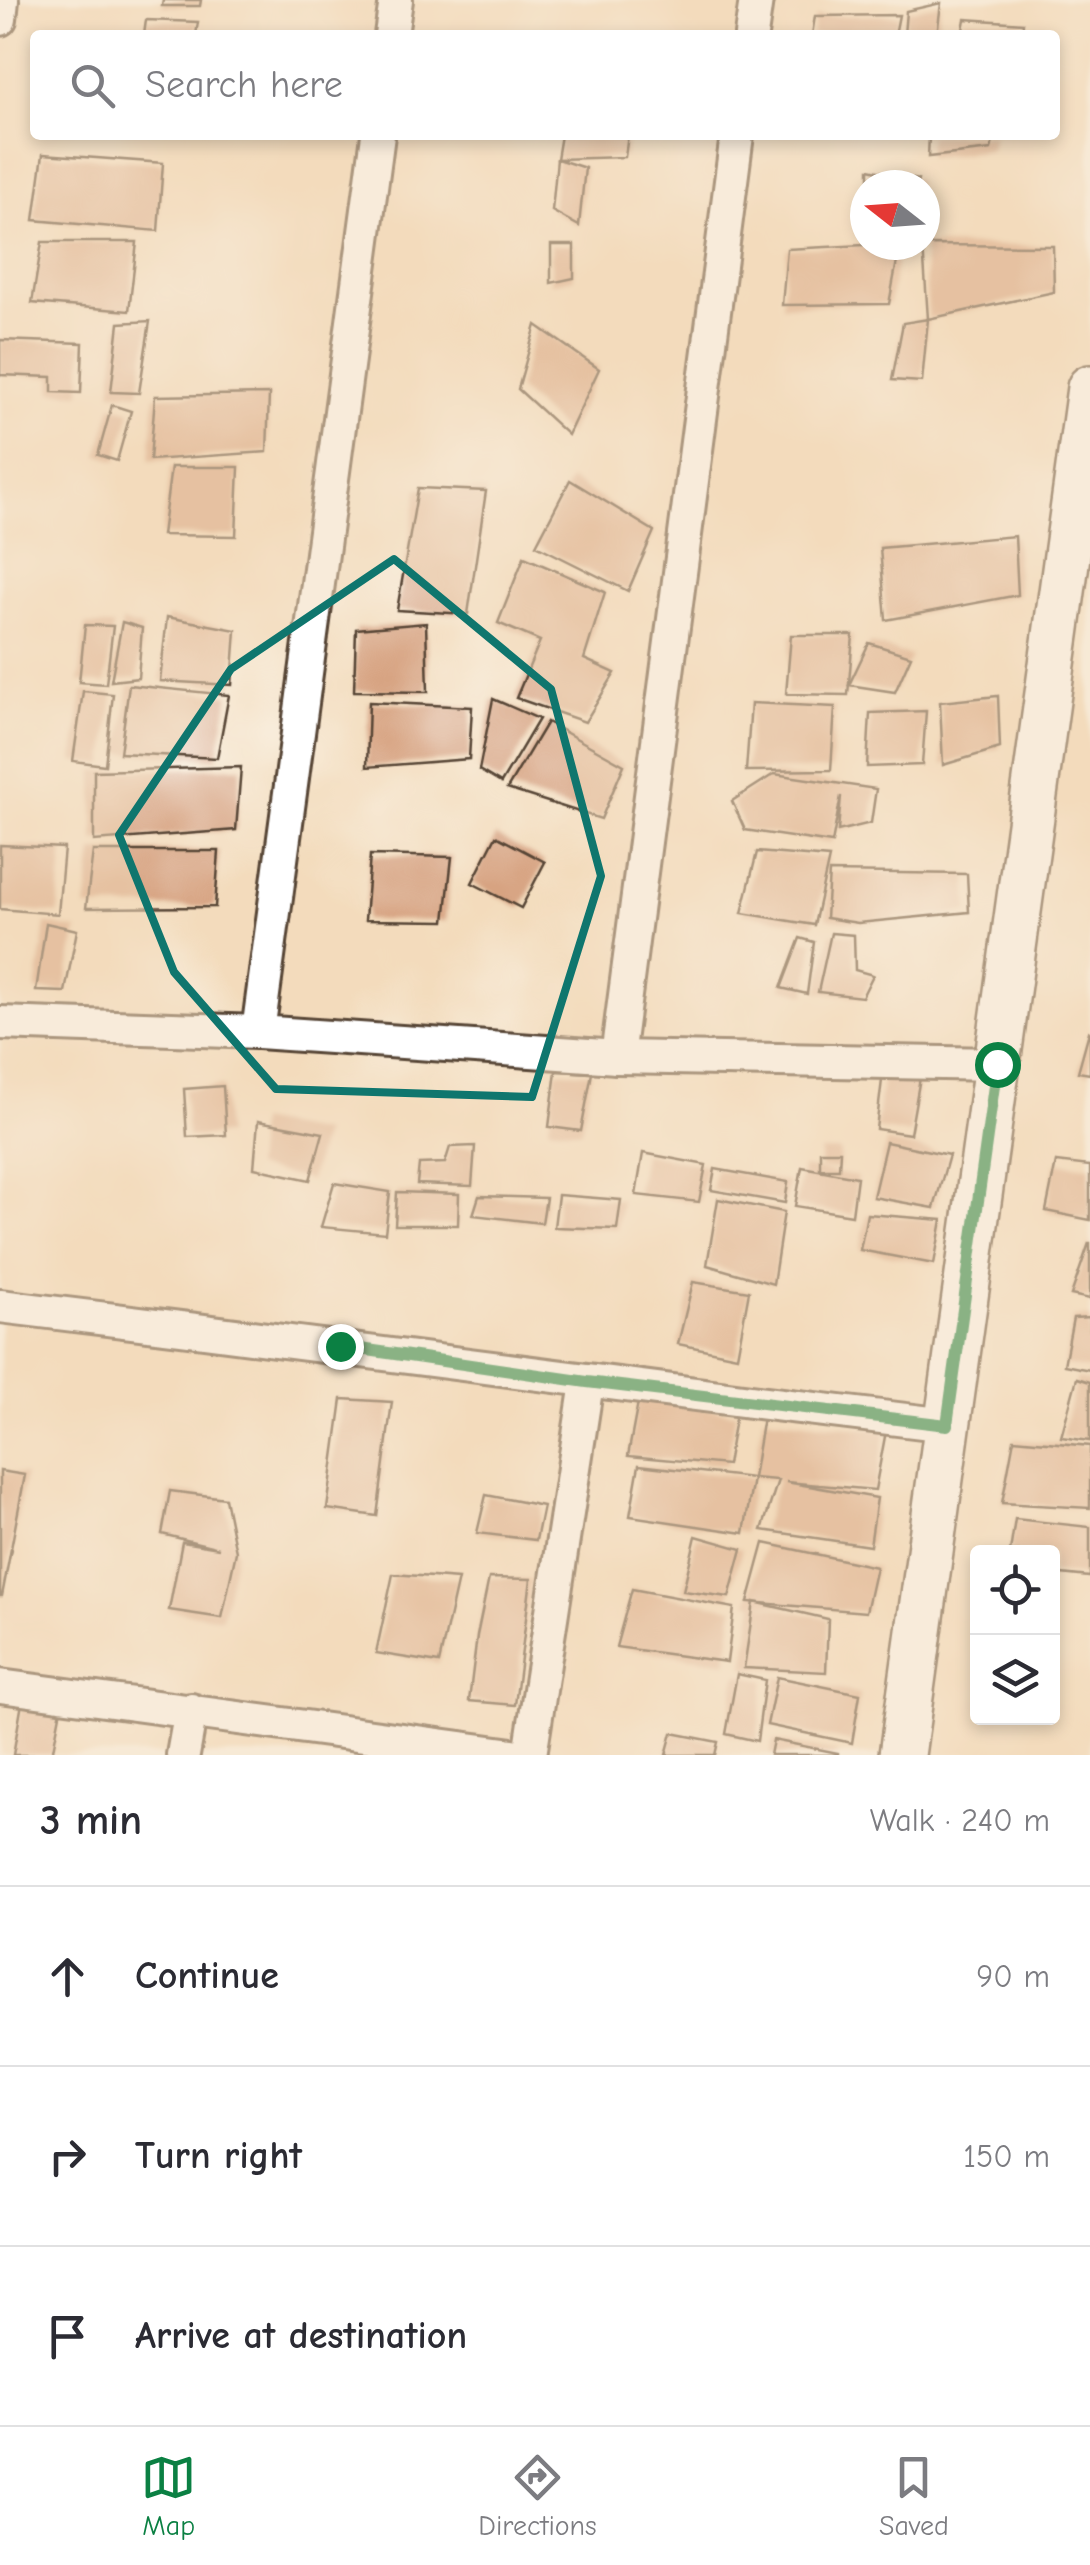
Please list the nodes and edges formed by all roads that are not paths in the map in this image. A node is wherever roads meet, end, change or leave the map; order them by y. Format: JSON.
{"nodes":[{"id":1,"x":2,"y":0,"type":"edge"},
{"id":2,"x":396,"y":0,"type":"edge"},
{"id":3,"x":756,"y":0,"type":"edge"},
{"id":4,"x":0,"y":19,"type":"edge"},
{"id":5,"x":392,"y":30,"type":"edge"},
{"id":6,"x":752,"y":30,"type":"edge"},
{"id":7,"x":377,"y":140,"type":"edge"},
{"id":8,"x":735,"y":140,"type":"edge"},
{"id":9,"x":1090,"y":388,"type":"edge"},
{"id":10,"x":1077,"y":579,"type":"edge"},
{"id":11,"x":0,"y":1023,"type":"edge"},
{"id":12,"x":258,"y":1032,"type":"junction"},
{"id":13,"x":618,"y":1057,"type":"junction"},
{"id":14,"x":997,"y":1064,"type":"junction"},
{"id":15,"x":0,"y":1306,"type":"edge"},
{"id":16,"x":587,"y":1382,"type":"junction"},
{"id":17,"x":947,"y":1425,"type":"junction"},
{"id":18,"x":0,"y":1686,"type":"edge"},
{"id":19,"x":190,"y":1710,"type":"junction"},
{"id":20,"x":183,"y":1755,"type":"edge"},
{"id":21,"x":513,"y":1755,"type":"edge"},
{"id":22,"x":530,"y":1755,"type":"edge"},
{"id":23,"x":902,"y":1755,"type":"edge"}],
"edges":[{"from":1,"to":4,"type":"street"},
{"from":2,"to":5,"type":"street"},
{"from":3,"to":6,"type":"street"},
{"from":7,"to":12,"type":"street"},
{"from":8,"to":13,"type":"street"},
{"from":9,"to":10,"type":"street"},
{"from":10,"to":14,"type":"street"},
{"from":11,"to":12,"type":"street"},
{"from":12,"to":13,"type":"street"},
{"from":13,"to":14,"type":"street"},
{"from":14,"to":17,"type":"street"},
{"from":15,"to":16,"type":"street"},
{"from":16,"to":17,"type":"street"},
{"from":16,"to":22,"type":"street"},
{"from":17,"to":23,"type":"street"},
{"from":18,"to":19,"type":"street"},
{"from":19,"to":20,"type":"street"},
{"from":19,"to":21,"type":"street"}]}
